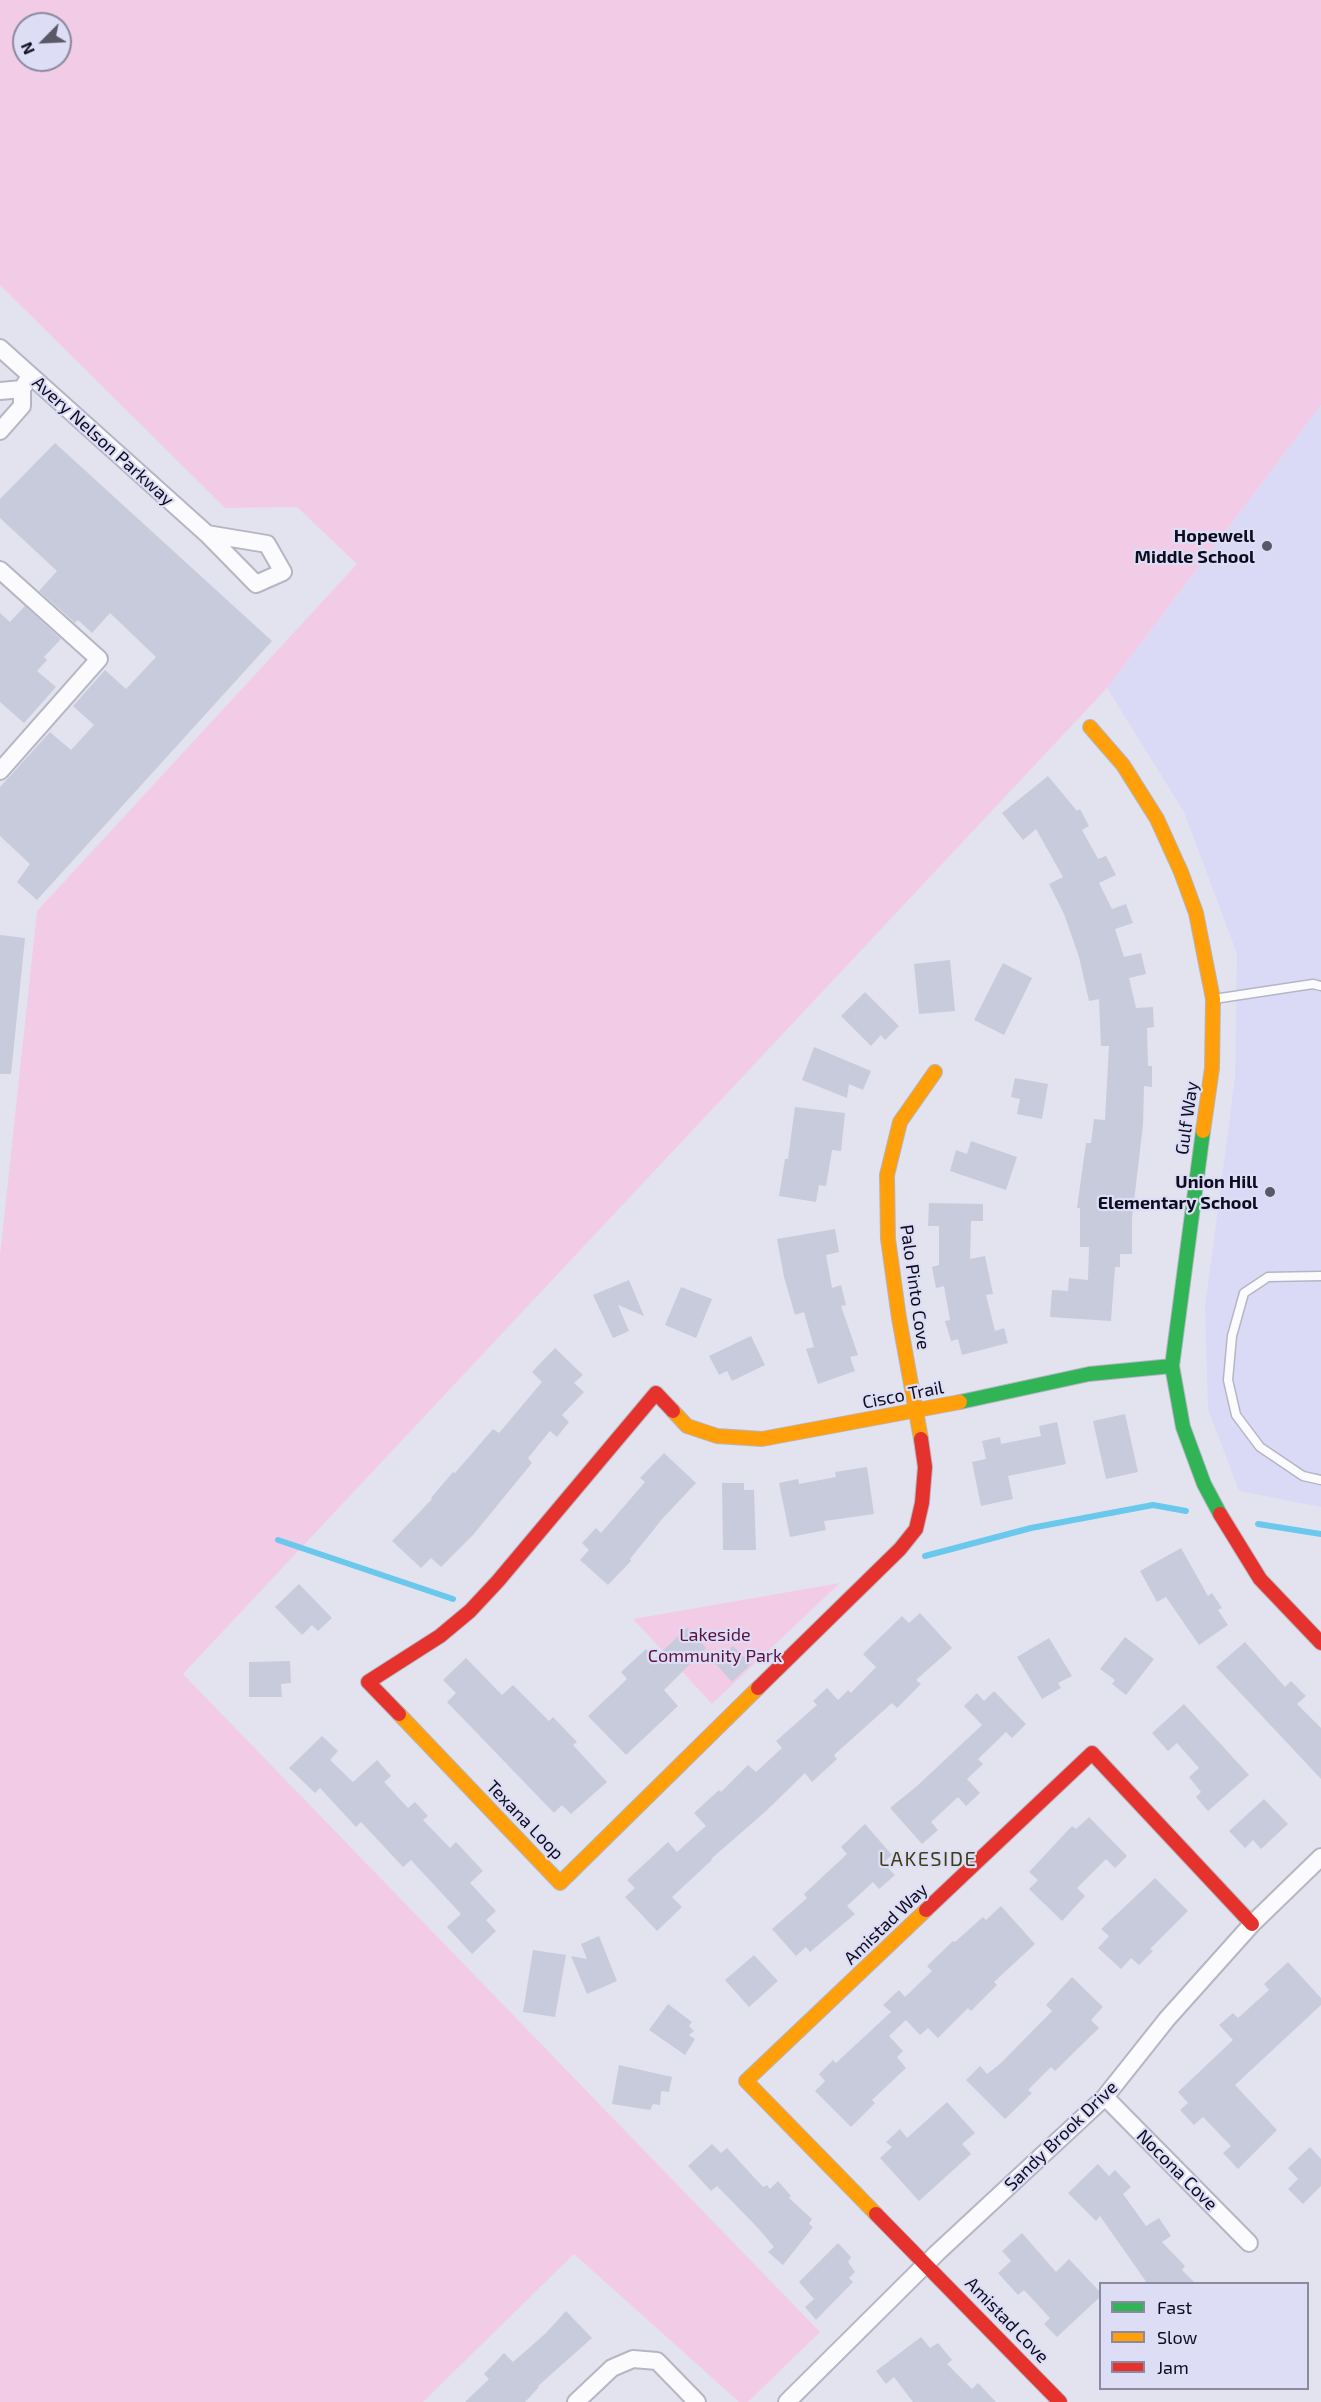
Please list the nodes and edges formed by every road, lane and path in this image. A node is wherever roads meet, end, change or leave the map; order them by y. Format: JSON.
{"nodes":[{"id":1,"x":0,"y":348,"type":"edge"},
{"id":2,"x":26,"y":382,"type":"junction"},
{"id":3,"x":0,"y":391,"type":"edge"},
{"id":4,"x":0,"y":431,"type":"edge"},
{"id":5,"x":207,"y":534,"type":"dead end"},
{"id":6,"x":0,"y":570,"type":"edge"},
{"id":7,"x":1090,"y":727,"type":"dead end"},
{"id":8,"x":0,"y":771,"type":"edge"},
{"id":9,"x":1321,"y":986,"type":"edge"},
{"id":10,"x":1213,"y":999,"type":"junction"},
{"id":11,"x":935,"y":1072,"type":"dead end"},
{"id":12,"x":1321,"y":1276,"type":"edge"},
{"id":13,"x":1172,"y":1366,"type":"junction"},
{"id":14,"x":656,"y":1393,"type":"joint"},
{"id":15,"x":917,"y":1411,"type":"junction"},
{"id":16,"x":1321,"y":1480,"type":"edge"},
{"id":17,"x":1321,"y":1643,"type":"edge"},
{"id":18,"x":1321,"y":1857,"type":"edge"},
{"id":19,"x":1252,"y":1924,"type":"junction"},
{"id":20,"x":1105,"y":2097,"type":"junction"},
{"id":21,"x":1249,"y":2243,"type":"dead end"},
{"id":22,"x":927,"y":2264,"type":"junction"},
{"id":23,"x":576,"y":2402,"type":"edge"},
{"id":24,"x":697,"y":2402,"type":"edge"},
{"id":25,"x":787,"y":2402,"type":"edge"},
{"id":26,"x":1060,"y":2402,"type":"edge"}],
"edges":[{"from":1,"to":2,"type":"street","name":"Avery Nelson Parkway"},
{"from":2,"to":3,"type":"street"},
{"from":2,"to":4,"type":"street"},
{"from":2,"to":5,"type":"street","name":"Avery Nelson Parkway"},
{"from":6,"to":8,"type":"street"},
{"from":7,"to":10,"type":"street","name":"Gulf Way"},
{"from":9,"to":10,"type":"lane"},
{"from":10,"to":13,"type":"street","name":"Gulf Way"},
{"from":11,"to":15,"type":"street","name":"Palo Pinto Cove"},
{"from":12,"to":16,"type":"lane"},
{"from":13,"to":15,"type":"street","name":"Cisco Trail"},
{"from":13,"to":17,"type":"street","name":"Gulf Way"},
{"from":14,"to":15,"type":"street","name":"Cisco Trail"},
{"from":14,"to":15,"type":"street","name":"Texana Loop"},
{"from":18,"to":19,"type":"street","name":"Sandy Brook Drive"},
{"from":19,"to":20,"type":"street","name":"Sandy Brook Drive"},
{"from":19,"to":22,"type":"street","name":"Amistad Way"},
{"from":20,"to":21,"type":"street","name":"Nocona Cove"},
{"from":20,"to":22,"type":"street","name":"Sandy Brook Drive"},
{"from":22,"to":25,"type":"street","name":"Sandy Brook Drive"},
{"from":22,"to":26,"type":"street","name":"Amistad Cove"},
{"from":23,"to":24,"type":"street"}]}
